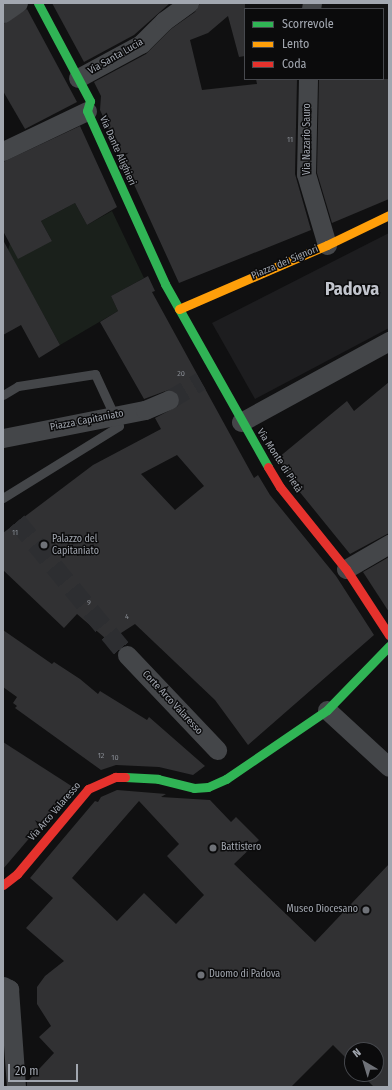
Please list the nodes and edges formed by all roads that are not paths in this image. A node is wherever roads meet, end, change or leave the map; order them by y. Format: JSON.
{"nodes":[{"id":1,"x":18,"y":3,"type":"edge"},
{"id":2,"x":38,"y":3,"type":"edge"},
{"id":3,"x":189,"y":3,"type":"edge"},
{"id":4,"x":3,"y":12,"type":"edge"},
{"id":5,"x":78,"y":78,"type":"junction"},
{"id":6,"x":308,"y":80,"type":"edge"},
{"id":7,"x":87,"y":111,"type":"junction"},
{"id":8,"x":3,"y":151,"type":"edge"},
{"id":9,"x":389,"y":214,"type":"edge"},
{"id":10,"x":327,"y":245,"type":"junction"},
{"id":11,"x":179,"y":309,"type":"junction"},
{"id":12,"x":389,"y":341,"type":"edge"},
{"id":13,"x":3,"y":395,"type":"edge"},
{"id":14,"x":169,"y":400,"type":"tunnel mouth"},
{"id":15,"x":113,"y":415,"type":"junction"},
{"id":16,"x":241,"y":422,"type":"junction"},
{"id":17,"x":3,"y":438,"type":"edge"},
{"id":18,"x":3,"y":498,"type":"edge"},
{"id":19,"x":389,"y":544,"type":"edge"},
{"id":20,"x":346,"y":569,"type":"junction"},
{"id":21,"x":389,"y":635,"type":"edge"},
{"id":22,"x":389,"y":646,"type":"edge"},
{"id":23,"x":127,"y":655,"type":"tunnel mouth"},
{"id":24,"x":327,"y":710,"type":"junction"},
{"id":25,"x":221,"y":754,"type":"dead end"},
{"id":26,"x":389,"y":767,"type":"edge"},
{"id":27,"x":3,"y":885,"type":"edge"},
{"id":28,"x":3,"y":986,"type":"edge"},
{"id":29,"x":16,"y":1087,"type":"edge"}],
"edges":[{"from":1,"to":4,"type":"street"},
{"from":2,"to":5,"type":"street","name":"Via Dante Alighieri"},
{"from":3,"to":5,"type":"street","name":"Via Santa Lucia"},
{"from":5,"to":7,"type":"street","name":"Via Dante Alighieri"},
{"from":6,"to":10,"type":"street","name":"Via Nazario Sauro"},
{"from":7,"to":8,"type":"street"},
{"from":7,"to":11,"type":"street","name":"Via Dante Alighieri"},
{"from":9,"to":10,"type":"street","name":"Piazza dei Signori"},
{"from":10,"to":11,"type":"street","name":"Piazza dei Signori"},
{"from":11,"to":16,"type":"street","name":"Via Monte di Pietà"},
{"from":12,"to":16,"type":"street"},
{"from":13,"to":15,"type":"lane"},
{"from":14,"to":15,"type":"street","name":"Piazza Capitaniato"},
{"from":15,"to":17,"type":"street","name":"Piazza Capitaniato"},
{"from":15,"to":18,"type":"lane"},
{"from":16,"to":20,"type":"street","name":"Via Monte di Pietà"},
{"from":19,"to":20,"type":"street"},
{"from":20,"to":21,"type":"street","name":"Via Monte di Pietà"},
{"from":22,"to":24,"type":"street","name":"Via Arco Valaresso"},
{"from":23,"to":25,"type":"street","name":"Corte Arco Valaresso"},
{"from":24,"to":26,"type":"street"},
{"from":24,"to":27,"type":"street","name":"Via Arco Valaresso"},
{"from":28,"to":29,"type":"street"}]}
